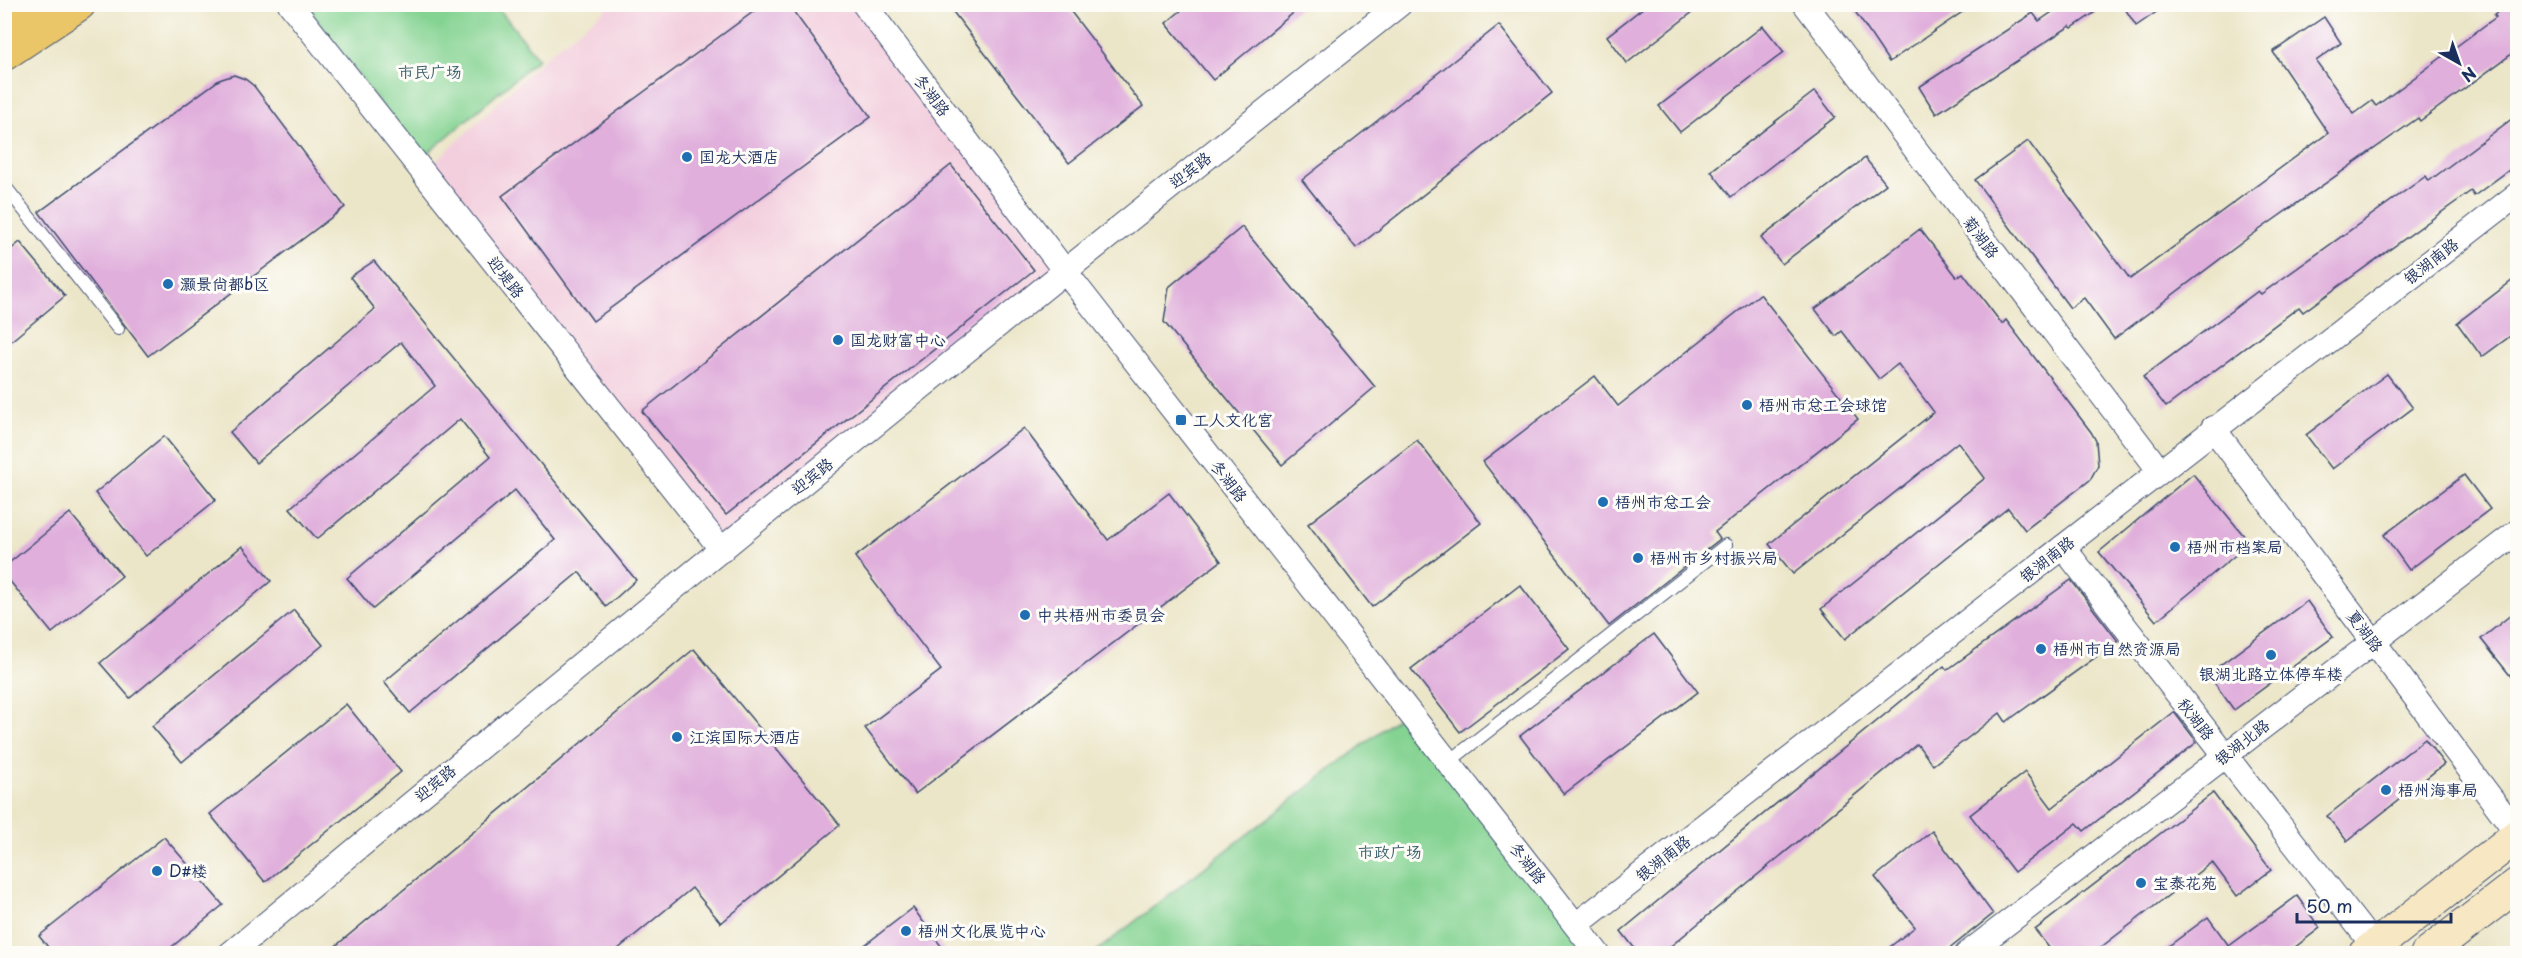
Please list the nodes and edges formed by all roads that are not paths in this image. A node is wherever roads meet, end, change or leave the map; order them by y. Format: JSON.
{"nodes":[{"id":1,"x":31,"y":4,"type":"edge"},
{"id":2,"x":79,"y":4,"type":"edge"},
{"id":3,"x":290,"y":4,"type":"edge"},
{"id":4,"x":864,"y":4,"type":"edge"},
{"id":5,"x":1400,"y":4,"type":"edge"},
{"id":6,"x":1805,"y":4,"type":"edge"},
{"id":7,"x":4,"y":22,"type":"edge"},
{"id":8,"x":4,"y":54,"type":"edge"},
{"id":9,"x":4,"y":185,"type":"edge"},
{"id":10,"x":2517,"y":194,"type":"edge"},
{"id":11,"x":1064,"y":270,"type":"junction"},
{"id":12,"x":118,"y":329,"type":"dead end"},
{"id":13,"x":2214,"y":428,"type":"junction"},
{"id":14,"x":2159,"y":470,"type":"junction"},
{"id":15,"x":2517,"y":531,"type":"edge"},
{"id":16,"x":1726,"y":544,"type":"dead end"},
{"id":17,"x":2063,"y":547,"type":"junction"},
{"id":18,"x":722,"y":550,"type":"junction"},
{"id":19,"x":2373,"y":642,"type":"junction"},
{"id":20,"x":2225,"y":756,"type":"junction"},
{"id":21,"x":1450,"y":761,"type":"junction"},
{"id":22,"x":2517,"y":834,"type":"edge"},
{"id":23,"x":2517,"y":884,"type":"edge"},
{"id":24,"x":1576,"y":925,"type":"junction"},
{"id":25,"x":2369,"y":950,"type":"edge"},
{"id":26,"x":230,"y":954,"type":"edge"},
{"id":27,"x":1598,"y":954,"type":"edge"},
{"id":28,"x":1967,"y":954,"type":"edge"},
{"id":29,"x":2427,"y":954,"type":"edge"}],
"edges":[{"from":1,"to":7,"type":"main road"},
{"from":2,"to":8,"type":"main road"},
{"from":3,"to":18,"type":"street","name":"迎堤路"},
{"from":4,"to":11,"type":"street","name":"冬湖路"},
{"from":5,"to":11,"type":"street","name":"迎宾路"},
{"from":6,"to":14,"type":"street","name":"菊湖路"},
{"from":9,"to":12,"type":"lane"},
{"from":10,"to":13,"type":"street","name":"银湖南路"},
{"from":11,"to":18,"type":"street","name":"迎宾路"},
{"from":11,"to":21,"type":"street","name":"冬湖路"},
{"from":13,"to":14,"type":"street","name":"银湖南路"},
{"from":13,"to":19,"type":"street","name":"夏湖路"},
{"from":14,"to":17,"type":"street","name":"银湖南路"},
{"from":15,"to":19,"type":"street","name":"银湖北路"},
{"from":16,"to":21,"type":"lane"},
{"from":17,"to":20,"type":"street","name":"秋湖路"},
{"from":17,"to":24,"type":"street","name":"银湖南路"},
{"from":18,"to":26,"type":"street","name":"迎宾路"},
{"from":19,"to":20,"type":"street","name":"银湖北路"},
{"from":19,"to":22,"type":"street","name":"夏湖路"},
{"from":20,"to":25,"type":"street","name":"秋湖路"},
{"from":20,"to":28,"type":"street","name":"银湖北路"},
{"from":21,"to":24,"type":"street","name":"冬湖路"},
{"from":22,"to":25,"type":"main road"},
{"from":23,"to":29,"type":"main road"},
{"from":24,"to":27,"type":"street","name":"冬湖路"}]}
